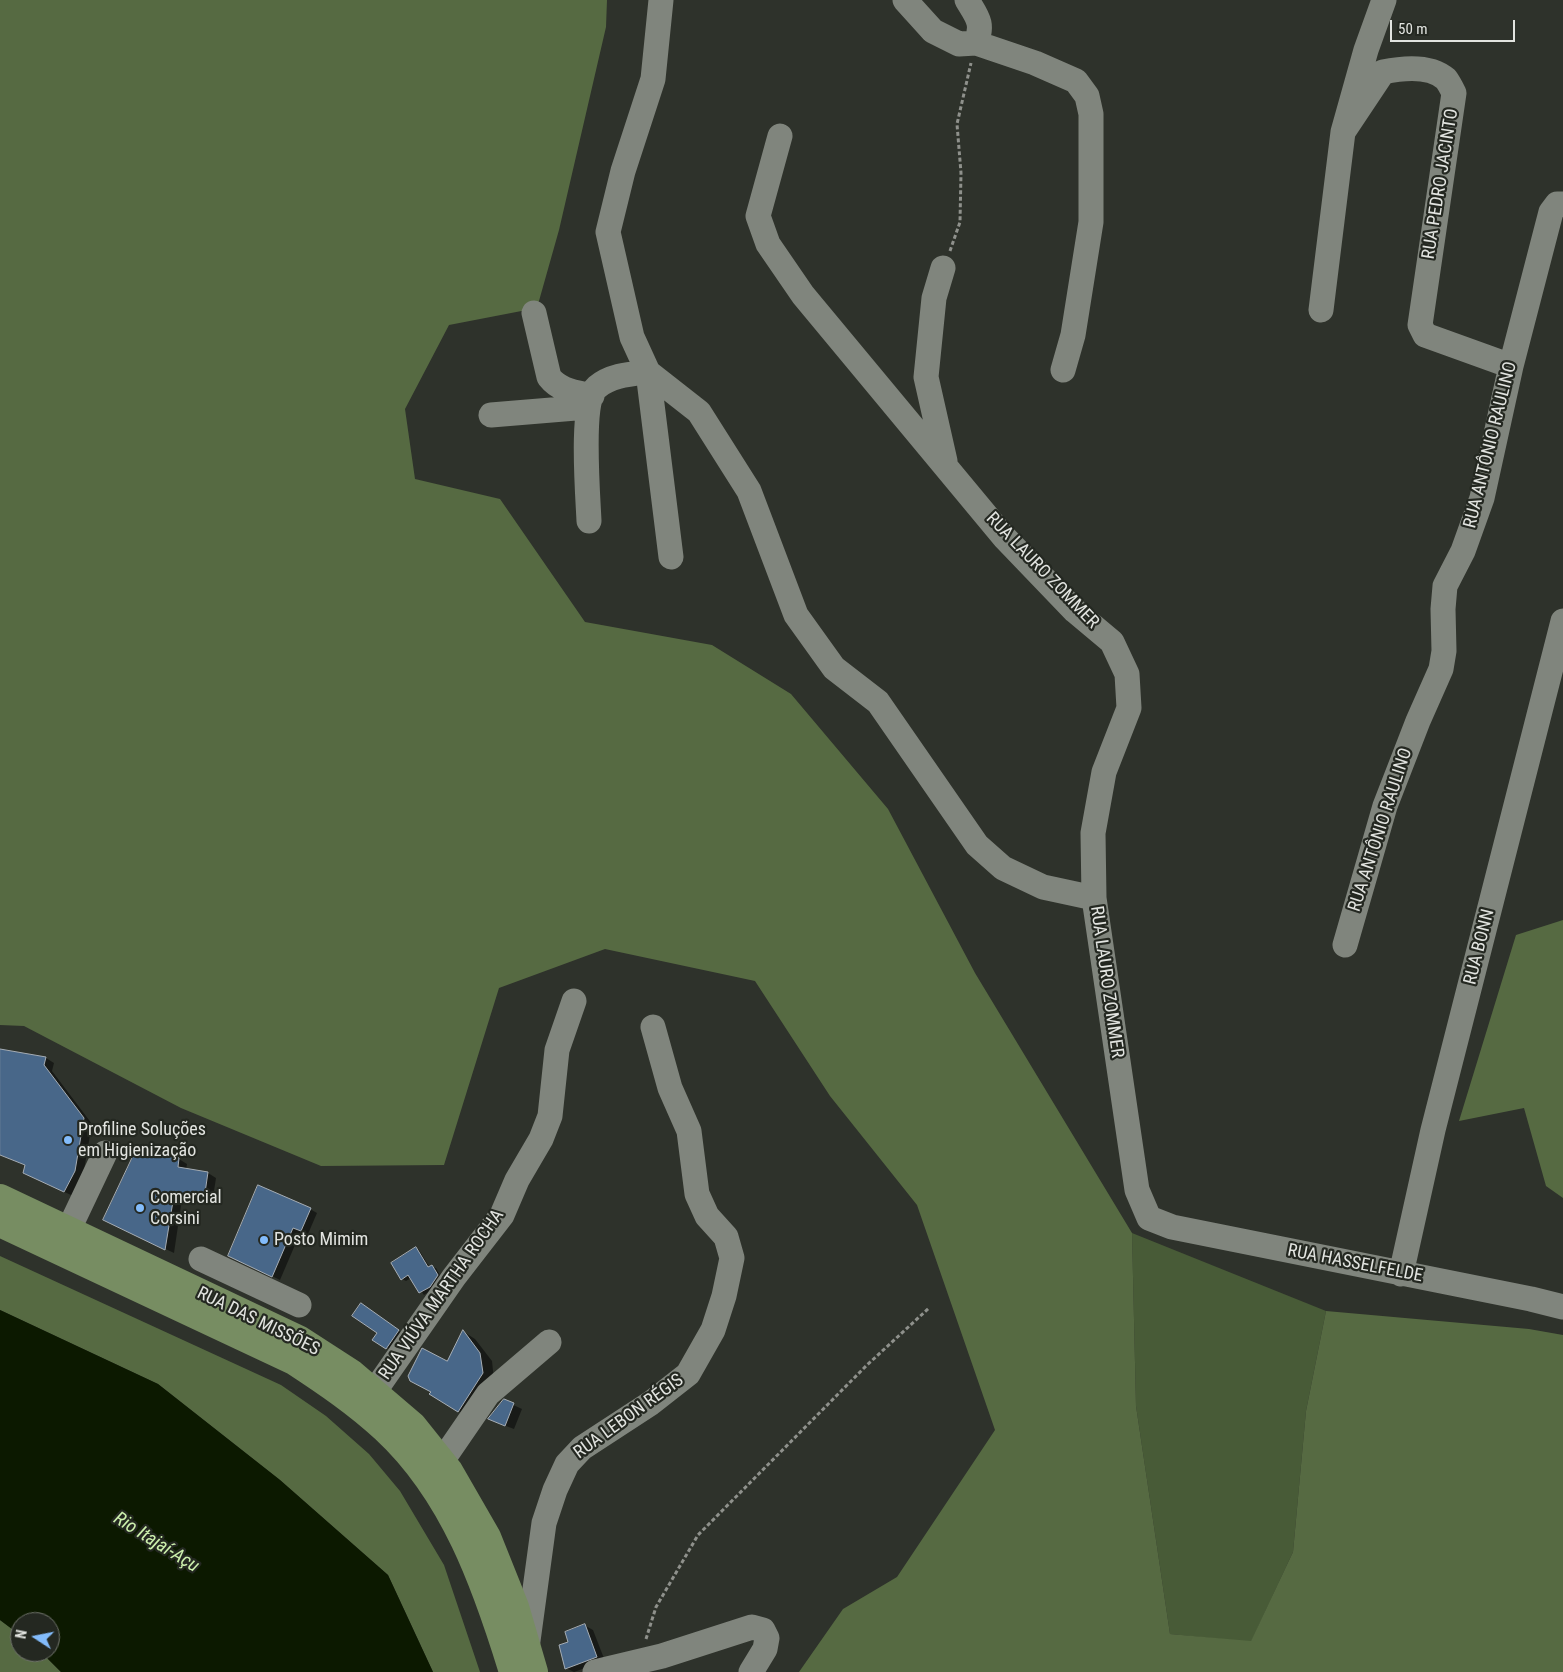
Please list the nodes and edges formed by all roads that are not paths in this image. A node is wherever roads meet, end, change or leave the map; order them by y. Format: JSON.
{"nodes":[{"id":1,"x":661,"y":0,"type":"edge"},
{"id":2,"x":905,"y":0,"type":"edge"},
{"id":3,"x":966,"y":0,"type":"edge"},
{"id":4,"x":1384,"y":0,"type":"edge"},
{"id":5,"x":976,"y":42,"type":"junction"},
{"id":6,"x":1343,"y":132,"type":"junction"},
{"id":7,"x":780,"y":136,"type":"dead end"},
{"id":8,"x":1563,"y":204,"type":"edge"},
{"id":9,"x":943,"y":268,"type":"road end"},
{"id":10,"x":1322,"y":310,"type":"dead end"},
{"id":11,"x":534,"y":313,"type":"dead end"},
{"id":12,"x":1511,"y":366,"type":"junction"},
{"id":13,"x":1062,"y":370,"type":"dead end"},
{"id":14,"x":648,"y":372,"type":"junction"},
{"id":15,"x":590,"y":401,"type":"junction"},
{"id":16,"x":490,"y":415,"type":"dead end"},
{"id":17,"x":945,"y":464,"type":"junction"},
{"id":18,"x":589,"y":521,"type":"dead end"},
{"id":19,"x":671,"y":557,"type":"dead end"},
{"id":20,"x":1563,"y":621,"type":"edge"},
{"id":21,"x":1094,"y":898,"type":"junction"},
{"id":22,"x":1344,"y":946,"type":"dead end"},
{"id":23,"x":574,"y":1001,"type":"dead end"},
{"id":24,"x":652,"y":1027,"type":"dead end"},
{"id":25,"x":105,"y":1153,"type":"dead end"},
{"id":26,"x":0,"y":1198,"type":"edge"},
{"id":27,"x":1149,"y":1218,"type":"joint"},
{"id":28,"x":0,"y":1223,"type":"edge"},
{"id":29,"x":68,"y":1231,"type":"junction"},
{"id":30,"x":201,"y":1259,"type":"dead end"},
{"id":31,"x":1401,"y":1274,"type":"junction"},
{"id":32,"x":299,"y":1305,"type":"dead end"},
{"id":33,"x":1563,"y":1307,"type":"edge"},
{"id":34,"x":548,"y":1342,"type":"dead end"},
{"id":35,"x":374,"y":1392,"type":"junction"},
{"id":36,"x":442,"y":1461,"type":"junction"},
{"id":37,"x":531,"y":1660,"type":"edge"},
{"id":38,"x":513,"y":1672,"type":"edge"},
{"id":39,"x":595,"y":1672,"type":"edge"},
{"id":40,"x":751,"y":1672,"type":"edge"}],
"edges":[{"from":1,"to":14,"type":"street"},
{"from":2,"to":5,"type":"street"},
{"from":3,"to":5,"type":"street"},
{"from":4,"to":6,"type":"street"},
{"from":5,"to":13,"type":"street"},
{"from":6,"to":10,"type":"street"},
{"from":6,"to":12,"type":"street","name":"RUA PEDRO JACINTO"},
{"from":7,"to":17,"type":"street","name":"RUA LAURO ZOMMER"},
{"from":8,"to":12,"type":"street","name":"RUA ANTÔNIO RAULINO"},
{"from":9,"to":17,"type":"street"},
{"from":11,"to":15,"type":"street"},
{"from":12,"to":22,"type":"street","name":"RUA ANTÔNIO RAULINO"},
{"from":14,"to":15,"type":"street"},
{"from":14,"to":19,"type":"street"},
{"from":14,"to":21,"type":"street"},
{"from":15,"to":16,"type":"street"},
{"from":15,"to":18,"type":"street"},
{"from":17,"to":21,"type":"street","name":"RUA LAURO ZOMMER"},
{"from":20,"to":31,"type":"street","name":"RUA BONN"},
{"from":21,"to":27,"type":"street","name":"RUA LAURO ZOMMER"},
{"from":23,"to":35,"type":"street","name":"RUA VIÚVA MARTHA ROCHA"},
{"from":24,"to":37,"type":"street","name":"RUA LEBON RÉGIS"},
{"from":25,"to":29,"type":"street"},
{"from":26,"to":29,"type":"main road","name":"RUA DAS MISSÕES"},
{"from":27,"to":31,"type":"street","name":"RUA HASSELFELDE"},
{"from":28,"to":38,"type":"main road","name":"RUA DAS MISSÕES"},
{"from":29,"to":35,"type":"main road","name":"RUA DAS MISSÕES"},
{"from":30,"to":32,"type":"street"},
{"from":31,"to":33,"type":"street","name":"RUA HASSELFELDE"},
{"from":34,"to":36,"type":"street"},
{"from":35,"to":36,"type":"main road","name":"RUA DAS MISSÕES"},
{"from":36,"to":37,"type":"main road","name":"RUA DAS MISSÕES"},
{"from":39,"to":40,"type":"street"}]}
